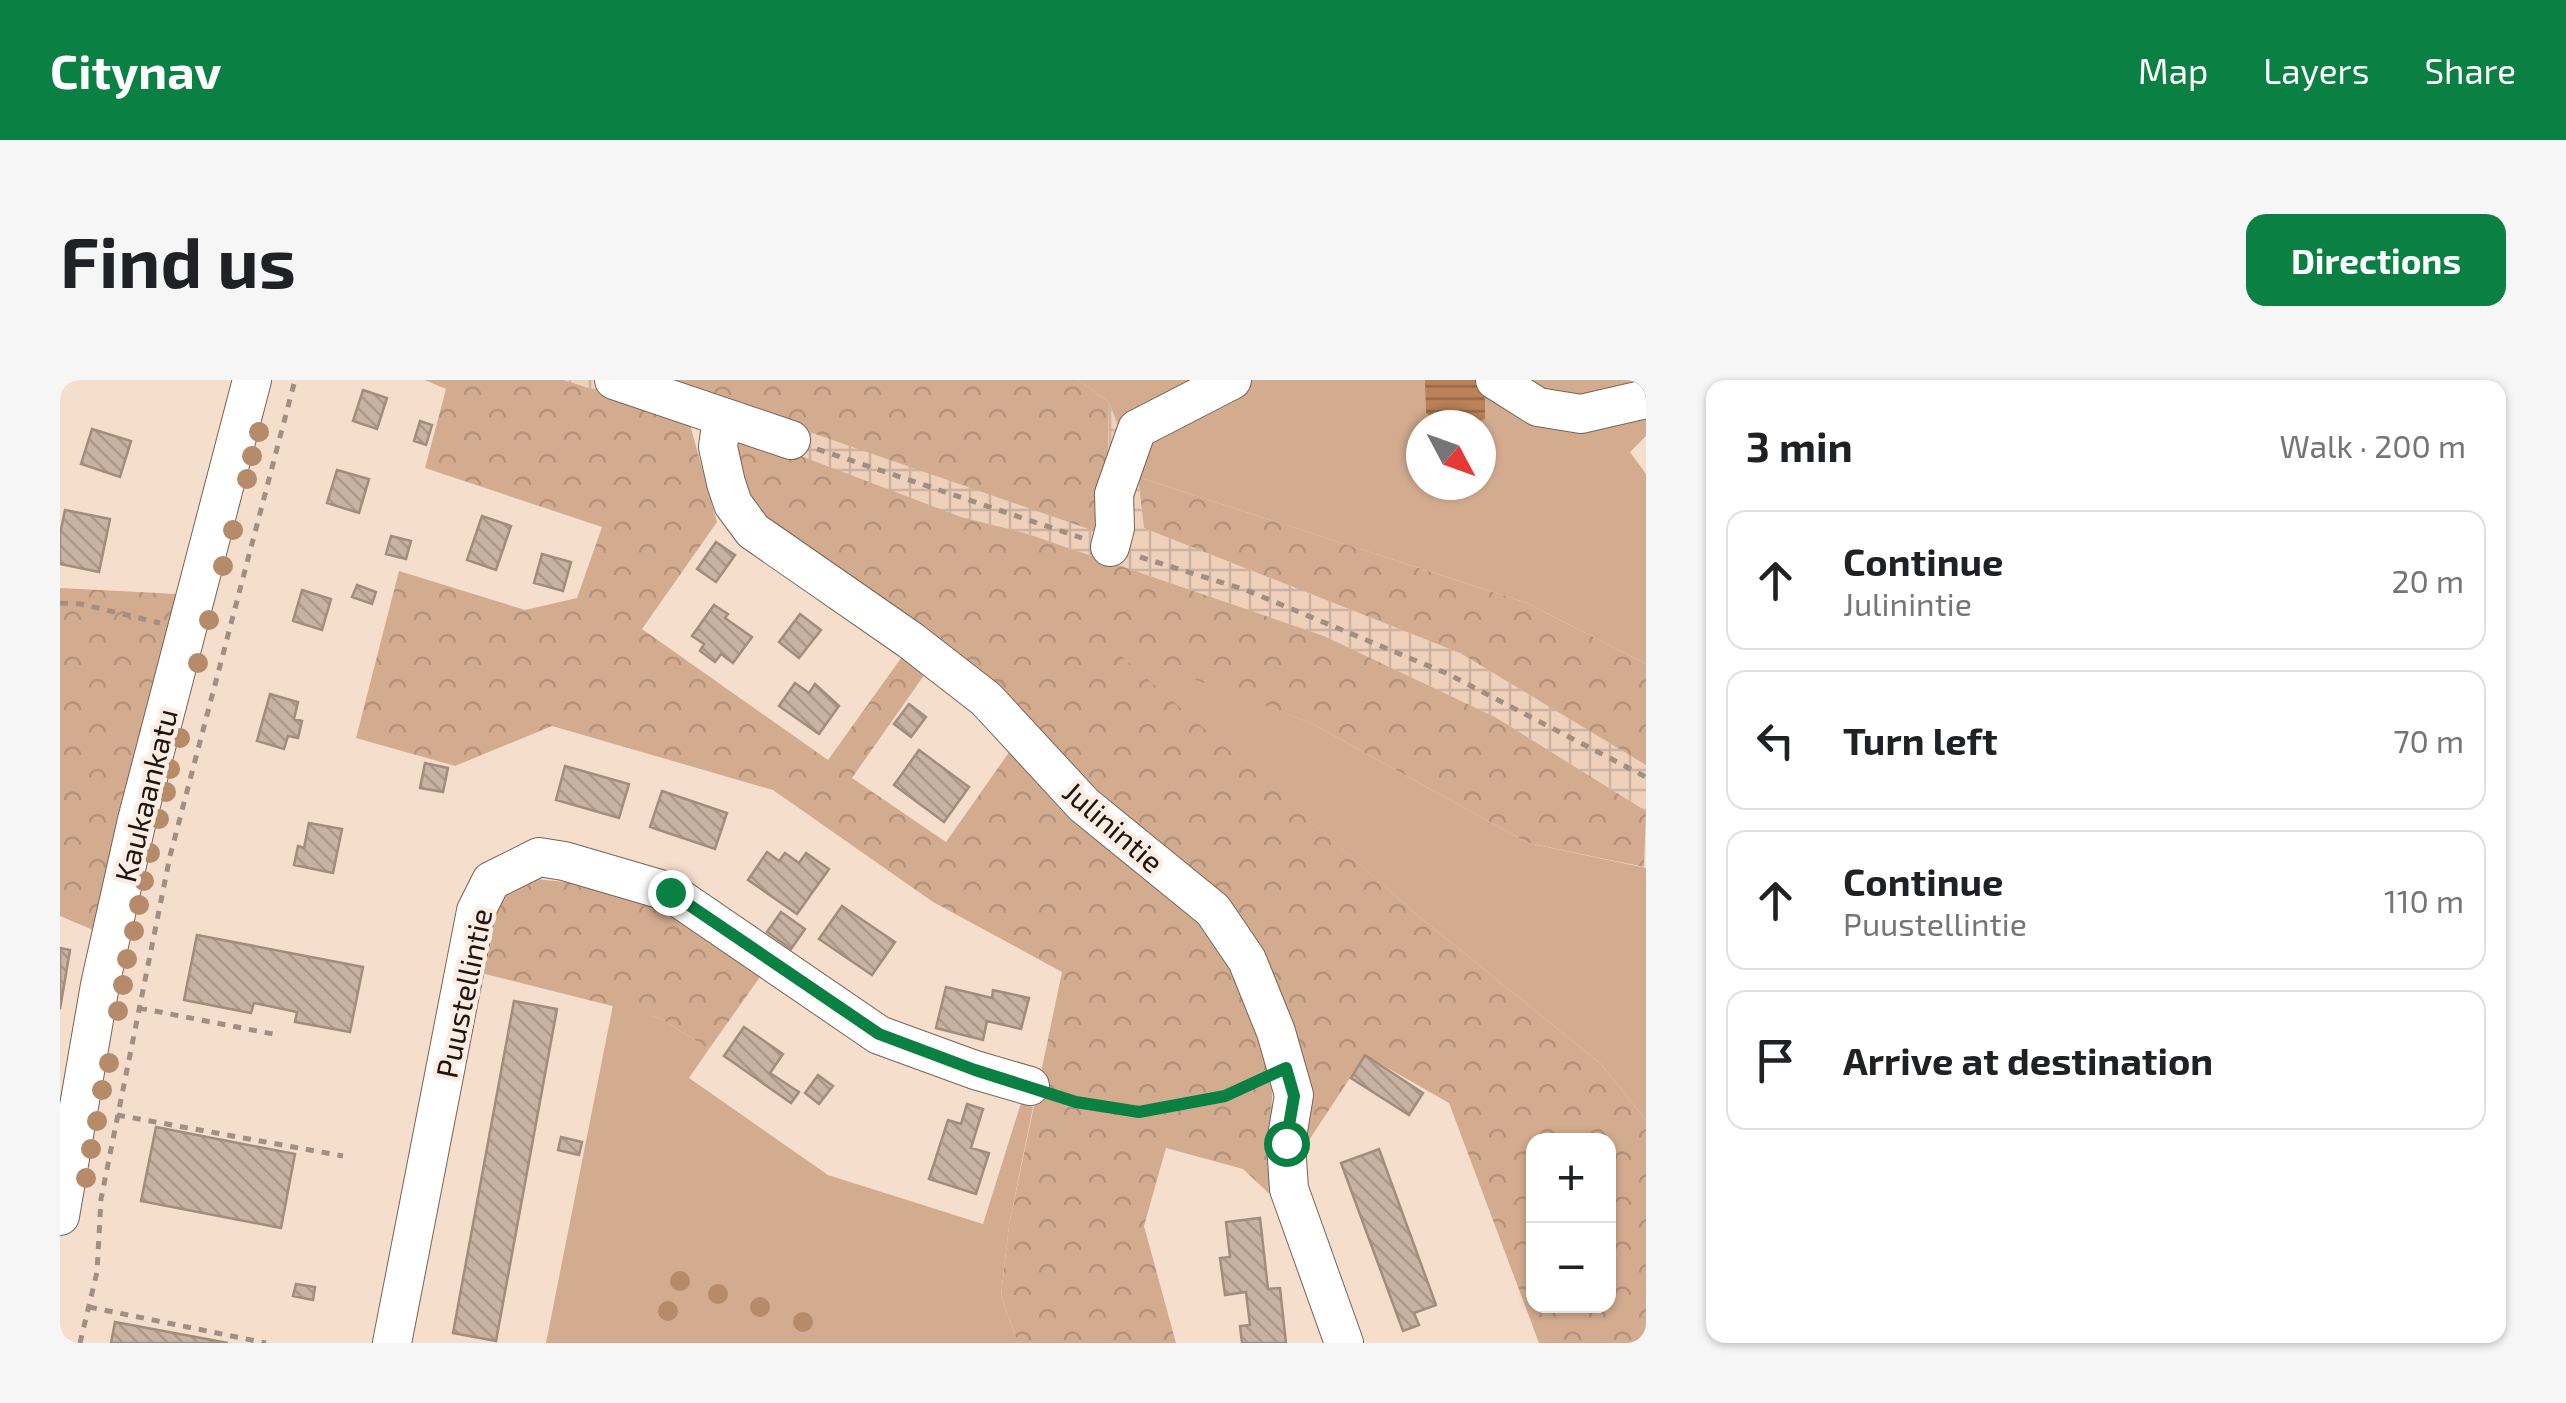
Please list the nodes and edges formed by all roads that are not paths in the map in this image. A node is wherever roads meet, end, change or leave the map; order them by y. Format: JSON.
{"nodes":[{"id":1,"x":252,"y":380,"type":"edge"},
{"id":2,"x":614,"y":380,"type":"edge"},
{"id":3,"x":1232,"y":380,"type":"edge"},
{"id":4,"x":1495,"y":380,"type":"edge"},
{"id":5,"x":1646,"y":399,"type":"edge"},
{"id":6,"x":722,"y":417,"type":"junction"},
{"id":7,"x":791,"y":440,"type":"road end"},
{"id":8,"x":1110,"y":547,"type":"road end"},
{"id":9,"x":1030,"y":1086,"type":"road end"},
{"id":10,"x":66,"y":1139,"type":"edge"},
{"id":11,"x":60,"y":1216,"type":"edge"},
{"id":12,"x":392,"y":1343,"type":"edge"},
{"id":13,"x":1344,"y":1343,"type":"edge"}],
"edges":[{"from":1,"to":10,"type":"street","name":"Kaukaankatu"},
{"from":2,"to":6,"type":"street"},
{"from":3,"to":8,"type":"street"},
{"from":4,"to":5,"type":"street"},
{"from":6,"to":7,"type":"street"},
{"from":6,"to":13,"type":"street","name":"Julinintie"},
{"from":9,"to":12,"type":"street","name":"Puustellintie"},
{"from":10,"to":11,"type":"street","name":"Kaukaankatu"}]}
